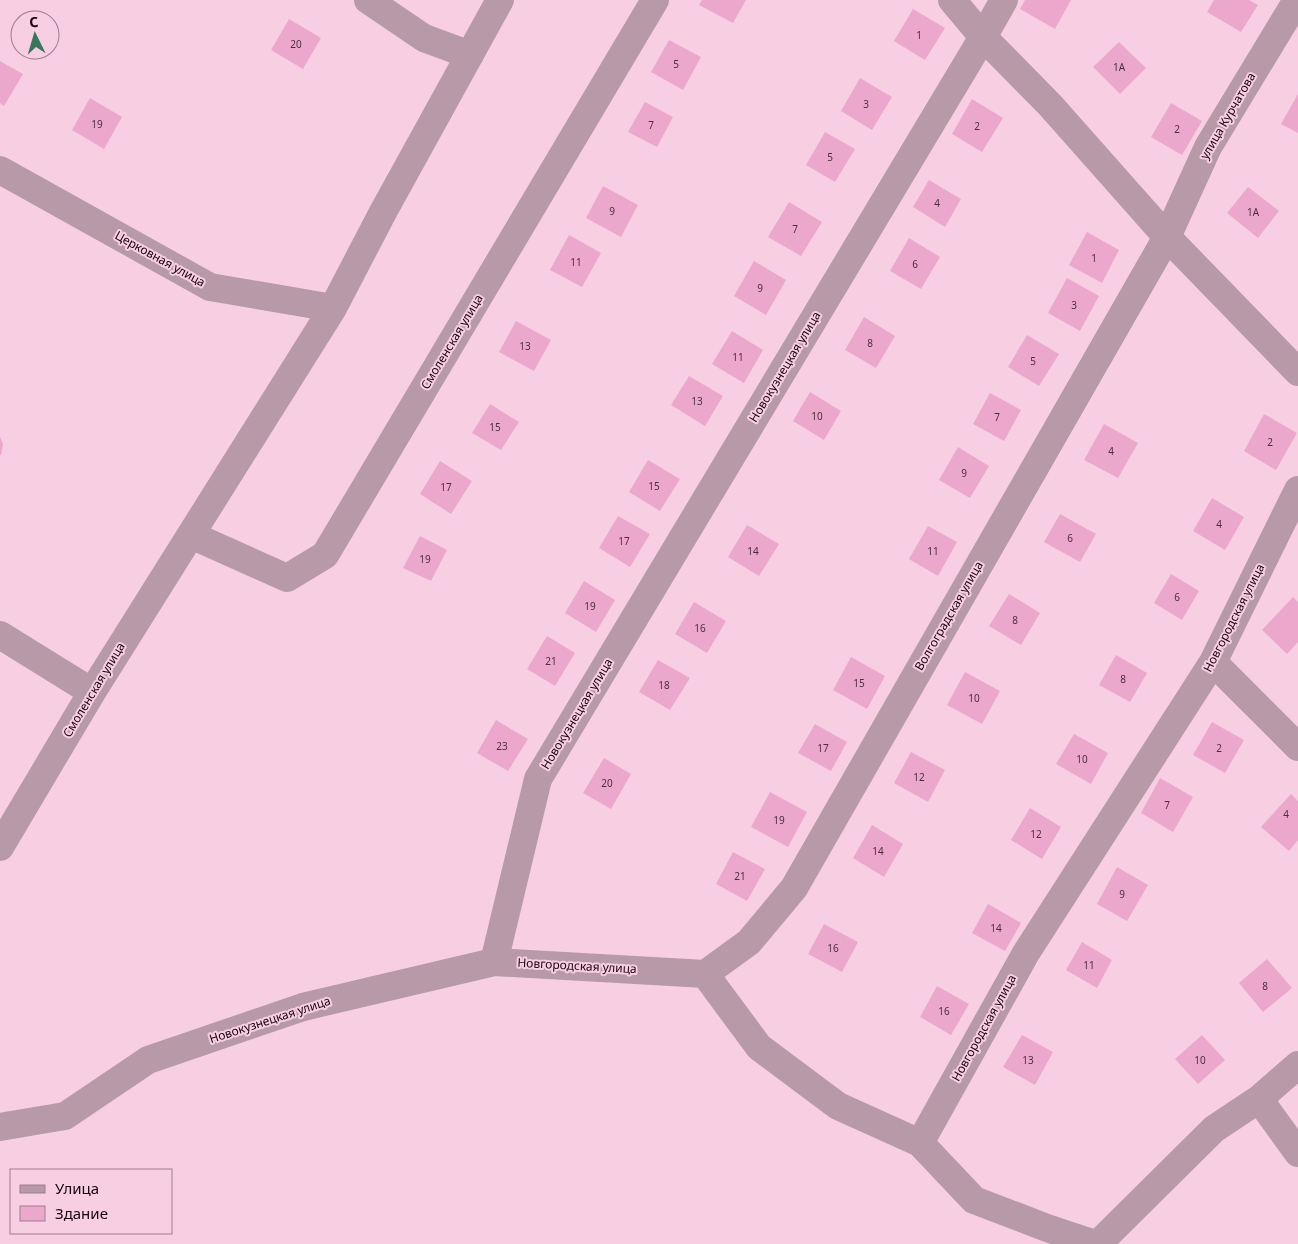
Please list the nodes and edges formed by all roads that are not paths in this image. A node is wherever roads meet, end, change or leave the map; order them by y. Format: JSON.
{"nodes":[{"id":1,"x":368,"y":0,"type":"edge"},
{"id":2,"x":500,"y":0,"type":"edge"},
{"id":3,"x":655,"y":0,"type":"edge"},
{"id":4,"x":952,"y":0,"type":"edge"},
{"id":5,"x":1004,"y":0,"type":"edge"},
{"id":6,"x":1297,"y":0,"type":"edge"},
{"id":7,"x":983,"y":37,"type":"junction"},
{"id":8,"x":470,"y":55,"type":"junction"},
{"id":9,"x":0,"y":170,"type":"edge"},
{"id":10,"x":1167,"y":237,"type":"junction"},
{"id":11,"x":333,"y":308,"type":"junction"},
{"id":12,"x":1298,"y":372,"type":"edge"},
{"id":13,"x":1298,"y":490,"type":"edge"},
{"id":14,"x":190,"y":535,"type":"junction"},
{"id":15,"x":0,"y":635,"type":"edge"},
{"id":16,"x":1213,"y":662,"type":"junction"},
{"id":17,"x":92,"y":692,"type":"junction"},
{"id":18,"x":1298,"y":747,"type":"edge"},
{"id":19,"x":0,"y":847,"type":"edge"},
{"id":20,"x":494,"y":962,"type":"junction"},
{"id":21,"x":705,"y":974,"type":"junction"},
{"id":22,"x":1298,"y":1065,"type":"edge"},
{"id":23,"x":1259,"y":1099,"type":"junction"},
{"id":24,"x":0,"y":1127,"type":"edge"},
{"id":25,"x":920,"y":1143,"type":"junction"},
{"id":26,"x":1298,"y":1153,"type":"edge"},
{"id":27,"x":1097,"y":1244,"type":"edge"}],
"edges":[{"from":1,"to":8,"type":"street"},
{"from":2,"to":8,"type":"street","name":"Смоленская улица"},
{"from":3,"to":14,"type":"street","name":"Смоленская улица"},
{"from":4,"to":7,"type":"street"},
{"from":5,"to":7,"type":"street","name":"Новокузнецкая улица"},
{"from":6,"to":10,"type":"street","name":"улица Курчатова"},
{"from":7,"to":10,"type":"street"},
{"from":7,"to":20,"type":"street","name":"Новокузнецкая улица"},
{"from":8,"to":11,"type":"street","name":"Смоленская улица"},
{"from":9,"to":11,"type":"street","name":"Церковная улица"},
{"from":10,"to":12,"type":"street"},
{"from":10,"to":21,"type":"street","name":"Волгоградская улица"},
{"from":11,"to":14,"type":"street","name":"Смоленская улица"},
{"from":13,"to":16,"type":"street","name":"Новгородская улица"},
{"from":14,"to":17,"type":"street","name":"Смоленская улица"},
{"from":15,"to":17,"type":"street"},
{"from":16,"to":18,"type":"street"},
{"from":16,"to":25,"type":"street","name":"Новгородская улица"},
{"from":17,"to":19,"type":"street","name":"Смоленская улица"},
{"from":20,"to":21,"type":"street","name":"Новгородская улица"},
{"from":20,"to":24,"type":"street","name":"Новокузнецкая улица"},
{"from":21,"to":25,"type":"street"},
{"from":22,"to":23,"type":"street"},
{"from":23,"to":26,"type":"street"},
{"from":23,"to":27,"type":"street"},
{"from":25,"to":27,"type":"street"}]}
